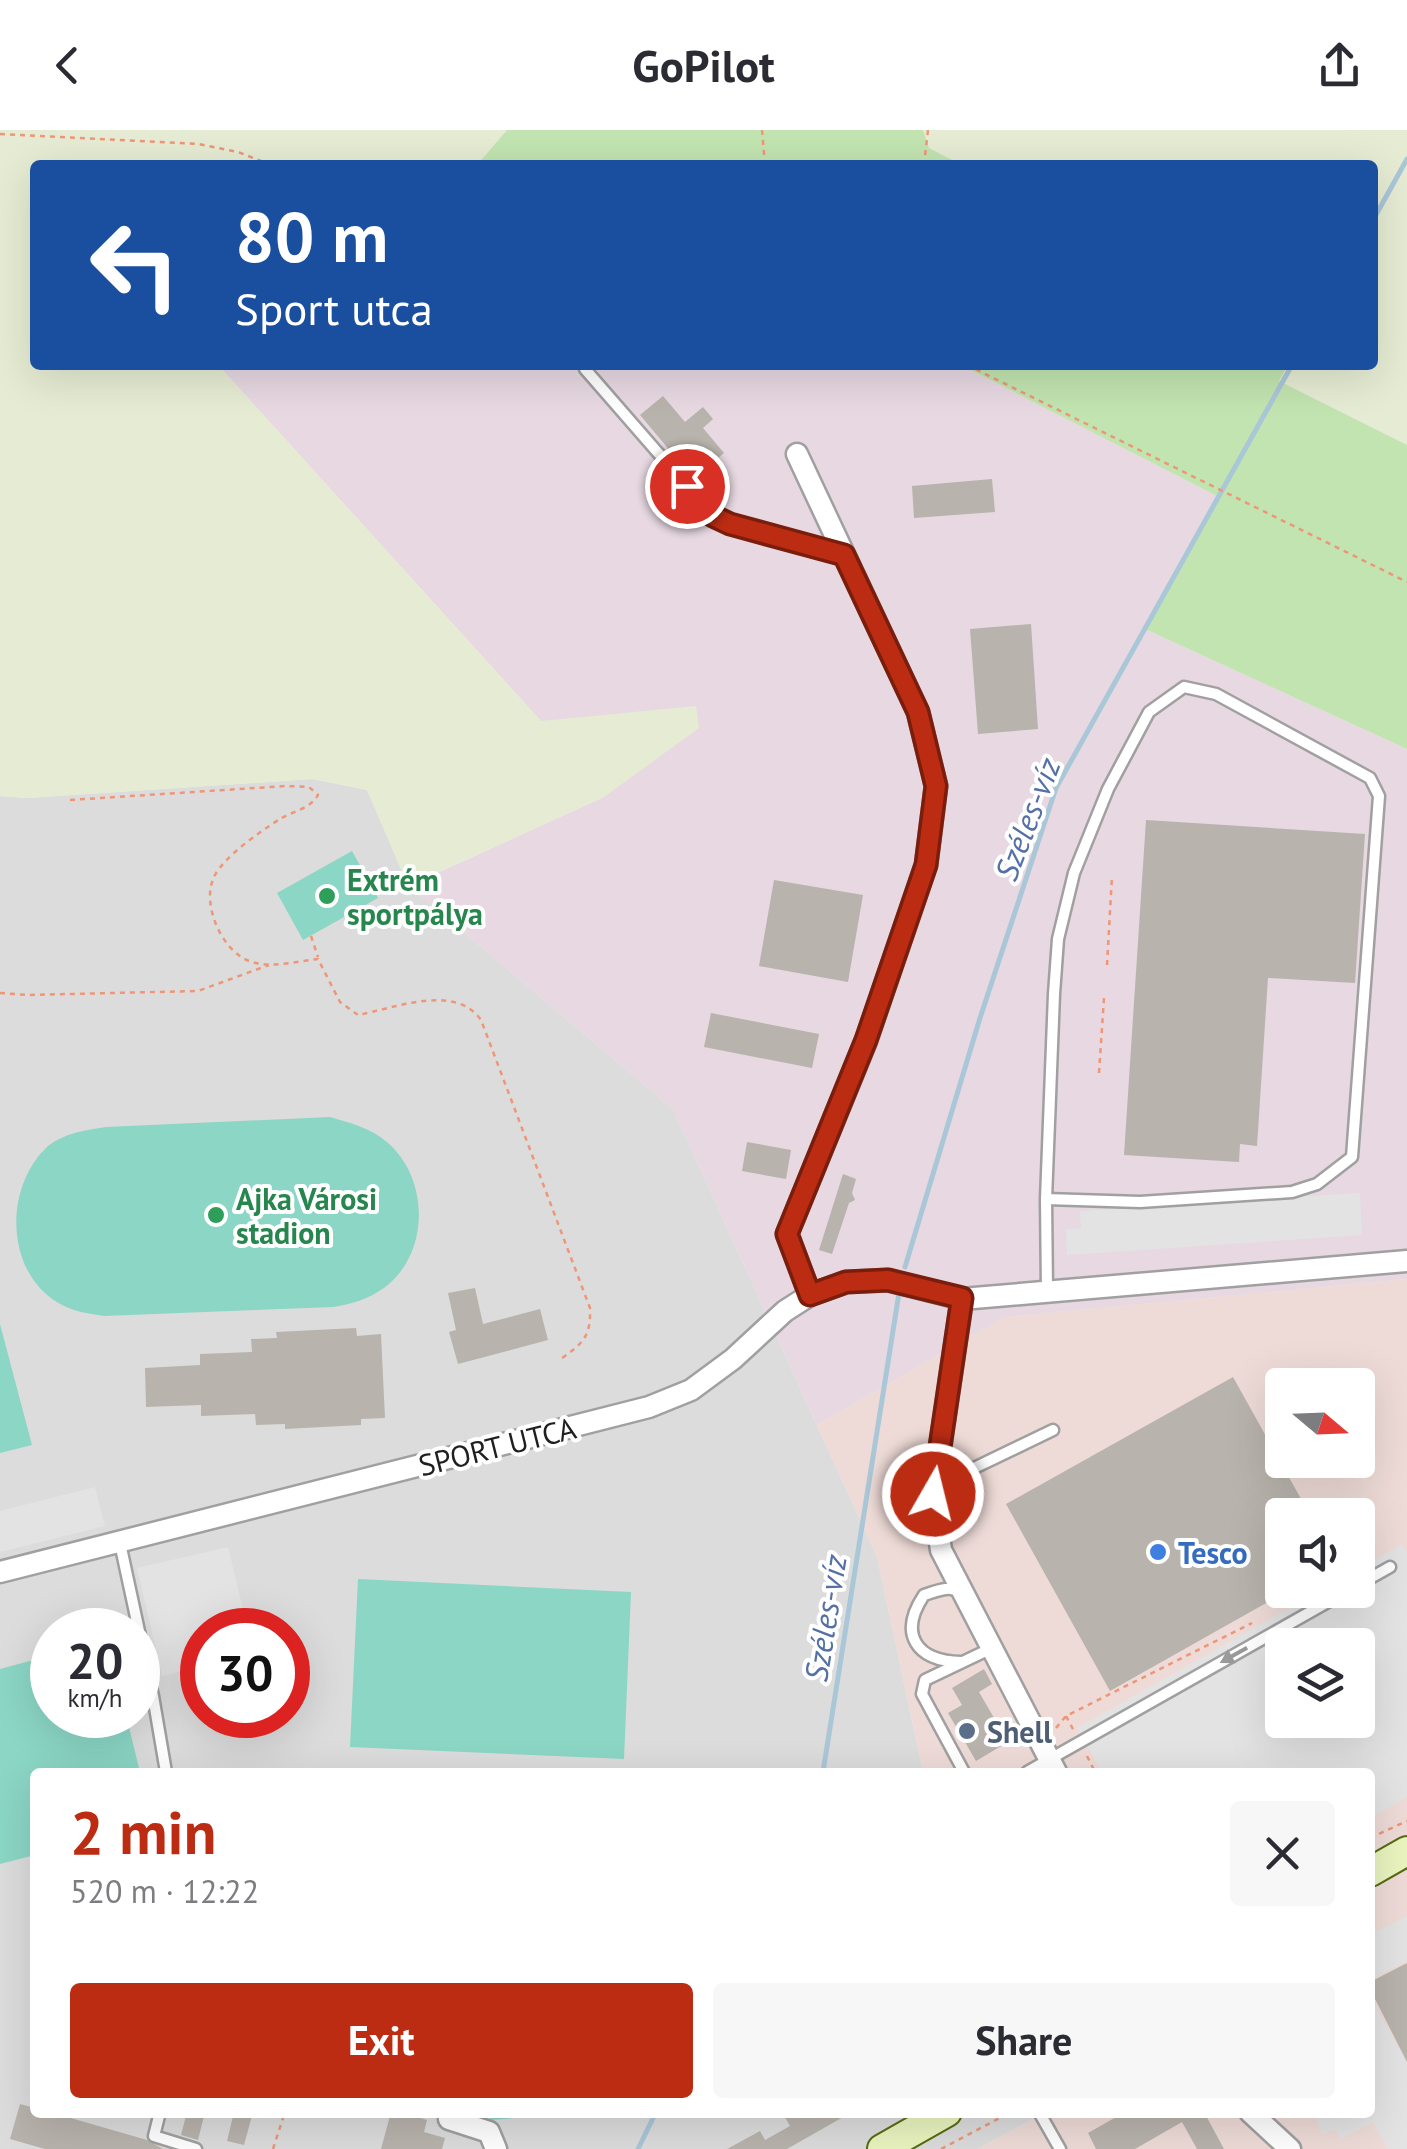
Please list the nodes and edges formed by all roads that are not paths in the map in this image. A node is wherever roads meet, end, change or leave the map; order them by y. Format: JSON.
{"nodes":[{"id":1,"x":585,"y":370,"type":"dead end"},
{"id":2,"x":797,"y":454,"type":"dead end"},
{"id":3,"x":844,"y":555,"type":"junction"},
{"id":4,"x":1046,"y":1199,"type":"junction"},
{"id":5,"x":1407,"y":1261,"type":"edge"},
{"id":6,"x":1047,"y":1292,"type":"junction"},
{"id":7,"x":810,"y":1295,"type":"junction"},
{"id":8,"x":962,"y":1298,"type":"junction"},
{"id":9,"x":1053,"y":1430,"type":"dead end"},
{"id":10,"x":933,"y":1494,"type":"junction"},
{"id":11,"x":120,"y":1543,"type":"junction"},
{"id":12,"x":1390,"y":1567,"type":"dead end"},
{"id":13,"x":0,"y":1572,"type":"edge"},
{"id":14,"x":1375,"y":1575,"type":"edge"},
{"id":15,"x":964,"y":1594,"type":"junction"},
{"id":16,"x":1317,"y":1608,"type":"edge"},
{"id":17,"x":992,"y":1648,"type":"junction"},
{"id":18,"x":962,"y":1662,"type":"junction"},
{"id":19,"x":1049,"y":1759,"type":"edge"},
{"id":20,"x":165,"y":1768,"type":"edge"},
{"id":21,"x":962,"y":1768,"type":"edge"},
{"id":22,"x":1407,"y":1851,"type":"edge"},
{"id":23,"x":1375,"y":1869,"type":"edge"},
{"id":24,"x":158,"y":2118,"type":"edge"},
{"id":25,"x":937,"y":2118,"type":"edge"},
{"id":26,"x":1042,"y":2118,"type":"edge"},
{"id":27,"x":1256,"y":2118,"type":"edge"},
{"id":28,"x":449,"y":2119,"type":"dead end"},
{"id":29,"x":196,"y":2149,"type":"edge"},
{"id":30,"x":496,"y":2149,"type":"edge"},
{"id":31,"x":882,"y":2149,"type":"edge"},
{"id":32,"x":1060,"y":2149,"type":"edge"},
{"id":33,"x":1290,"y":2149,"type":"edge"}],
"edges":[{"from":1,"to":3,"type":"lane"},
{"from":2,"to":3,"type":"street"},
{"from":3,"to":7,"type":"street"},
{"from":4,"to":4,"type":"lane"},
{"from":4,"to":6,"type":"lane"},
{"from":5,"to":6,"type":"street","name":"SPORT UTCA"},
{"from":6,"to":8,"type":"street","name":"SPORT UTCA"},
{"from":7,"to":8,"type":"street","name":"SPORT UTCA"},
{"from":7,"to":11,"type":"street","name":"SPORT UTCA"},
{"from":8,"to":10,"type":"street"},
{"from":9,"to":10,"type":"lane"},
{"from":10,"to":15,"type":"street"},
{"from":11,"to":13,"type":"street","name":"SPORT UTCA"},
{"from":11,"to":20,"type":"lane"},
{"from":12,"to":14,"type":"lane"},
{"from":15,"to":17,"type":"street"},
{"from":15,"to":18,"type":"lane"},
{"from":16,"to":19,"type":"lane","one_way":true},
{"from":17,"to":18,"type":"lane"},
{"from":17,"to":19,"type":"street"},
{"from":18,"to":21,"type":"lane"},
{"from":22,"to":23,"type":"main road"},
{"from":24,"to":29,"type":"lane"},
{"from":25,"to":31,"type":"main road"},
{"from":26,"to":32,"type":"lane"},
{"from":27,"to":33,"type":"street"},
{"from":28,"to":30,"type":"street"}]}
